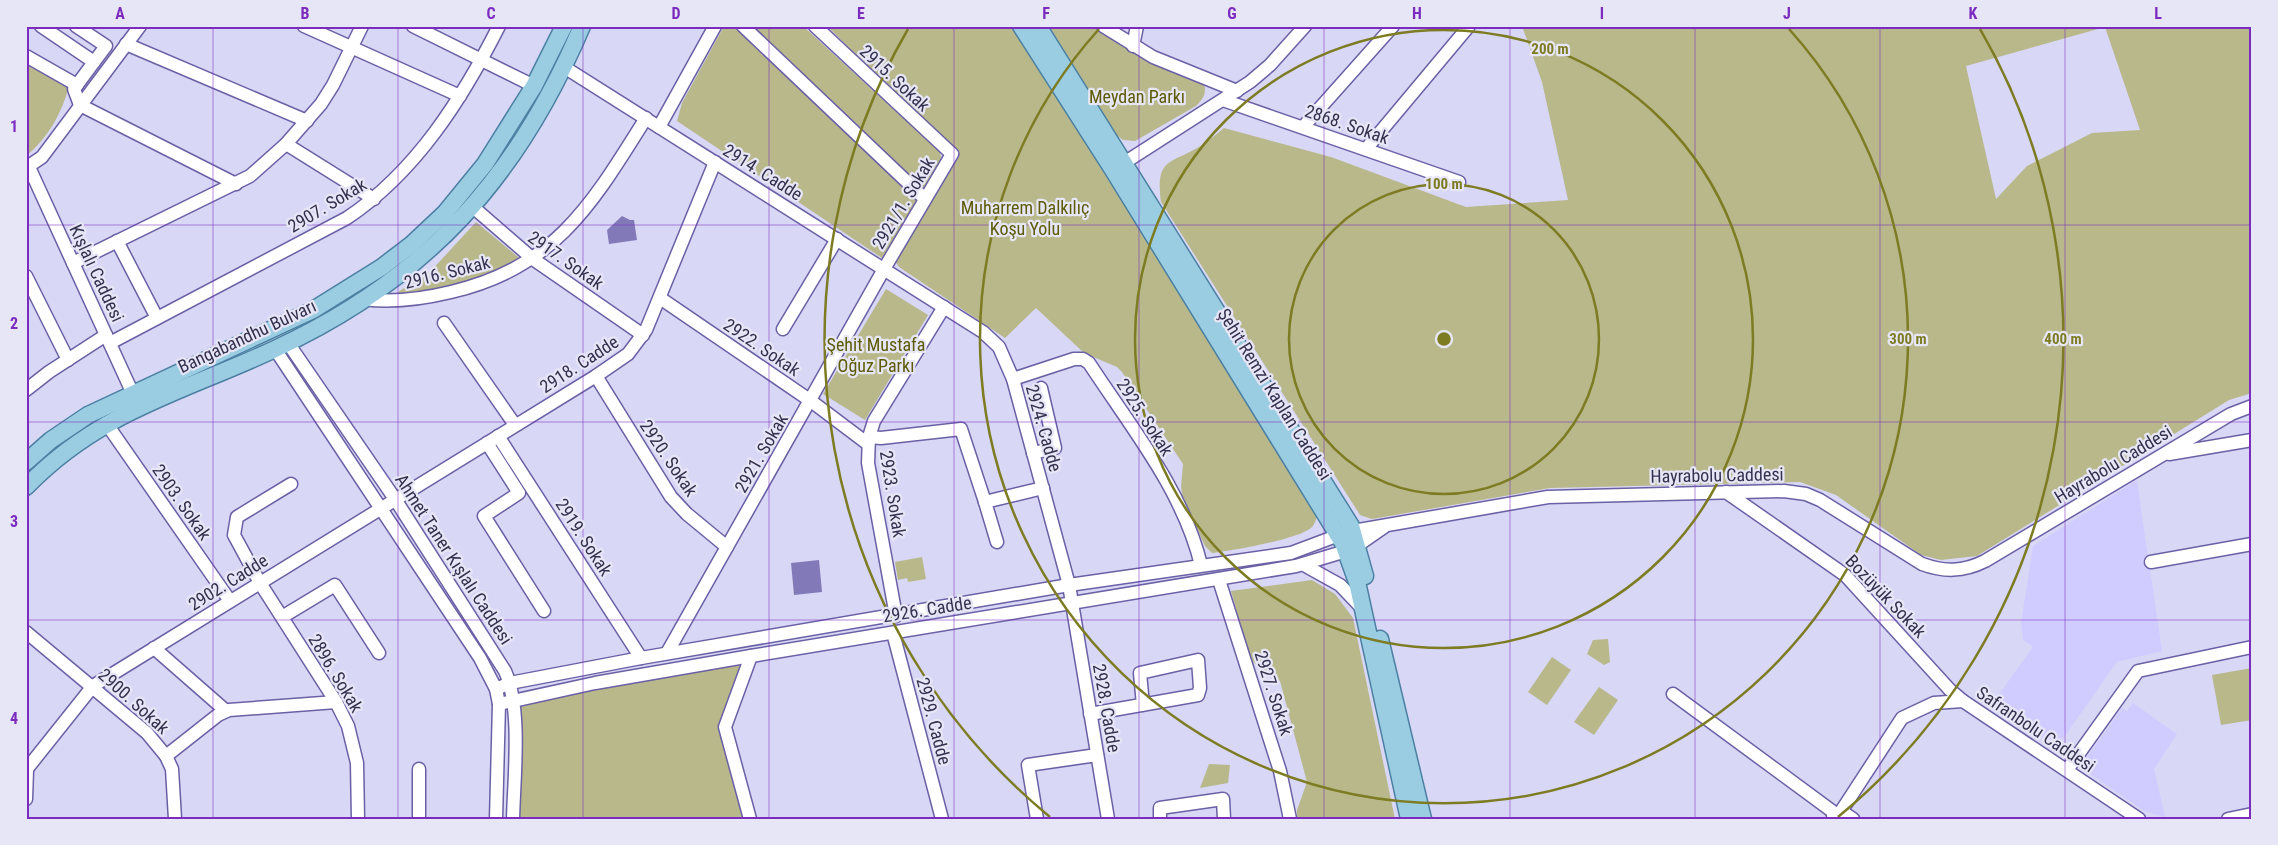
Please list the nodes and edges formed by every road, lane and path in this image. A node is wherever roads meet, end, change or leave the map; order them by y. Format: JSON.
{"nodes":[{"id":1,"x":41,"y":26,"type":"edge"},
{"id":2,"x":76,"y":26,"type":"edge"},
{"id":3,"x":140,"y":26,"type":"edge"},
{"id":4,"x":304,"y":26,"type":"edge"},
{"id":5,"x":362,"y":26,"type":"edge"},
{"id":6,"x":414,"y":26,"type":"edge"},
{"id":7,"x":499,"y":26,"type":"edge"},
{"id":8,"x":564,"y":26,"type":"edge"},
{"id":9,"x":582,"y":26,"type":"edge"},
{"id":10,"x":715,"y":26,"type":"edge"},
{"id":11,"x":743,"y":26,"type":"edge"},
{"id":12,"x":815,"y":26,"type":"edge"},
{"id":13,"x":1020,"y":26,"type":"edge"},
{"id":14,"x":1038,"y":26,"type":"edge"},
{"id":15,"x":1103,"y":26,"type":"edge"},
{"id":16,"x":1137,"y":26,"type":"edge"},
{"id":17,"x":1304,"y":26,"type":"edge"},
{"id":18,"x":1393,"y":26,"type":"edge"},
{"id":19,"x":1462,"y":29,"type":"edge"},
{"id":20,"x":126,"y":44,"type":"junction"},
{"id":21,"x":352,"y":46,"type":"junction"},
{"id":22,"x":1133,"y":46,"type":"junction"},
{"id":23,"x":26,"y":56,"type":"edge"},
{"id":24,"x":481,"y":60,"type":"junction"},
{"id":25,"x":94,"y":62,"type":"junction"},
{"id":26,"x":564,"y":67,"type":"junction"},
{"id":27,"x":77,"y":85,"type":"junction"},
{"id":28,"x":534,"y":86,"type":"junction"},
{"id":29,"x":1237,"y":91,"type":"junction"},
{"id":30,"x":460,"y":96,"type":"junction"},
{"id":31,"x":1223,"y":100,"type":"junction"},
{"id":32,"x":80,"y":105,"type":"junction"},
{"id":33,"x":646,"y":118,"type":"junction"},
{"id":34,"x":307,"y":121,"type":"junction"},
{"id":35,"x":658,"y":127,"type":"junction"},
{"id":36,"x":1303,"y":127,"type":"junction"},
{"id":37,"x":286,"y":144,"type":"junction"},
{"id":38,"x":1366,"y":149,"type":"junction"},
{"id":39,"x":952,"y":154,"type":"joint"},
{"id":40,"x":715,"y":162,"type":"junction"},
{"id":41,"x":1118,"y":167,"type":"junction"},
{"id":42,"x":28,"y":168,"type":"edge"},
{"id":43,"x":1459,"y":182,"type":"dead end"},
{"id":44,"x":236,"y":184,"type":"junction"},
{"id":45,"x":374,"y":199,"type":"junction"},
{"id":46,"x":926,"y":199,"type":"junction"},
{"id":47,"x":473,"y":207,"type":"junction"},
{"id":48,"x":837,"y":239,"type":"junction"},
{"id":49,"x":117,"y":241,"type":"junction"},
{"id":50,"x":532,"y":259,"type":"junction"},
{"id":51,"x":73,"y":263,"type":"junction"},
{"id":52,"x":884,"y":269,"type":"junction"},
{"id":53,"x":27,"y":281,"type":"edge"},
{"id":54,"x":660,"y":298,"type":"junction"},
{"id":55,"x":364,"y":300,"type":"junction"},
{"id":56,"x":944,"y":307,"type":"junction"},
{"id":57,"x":157,"y":318,"type":"junction"},
{"id":58,"x":444,"y":322,"type":"dead end"},
{"id":59,"x":271,"y":329,"type":"junction"},
{"id":60,"x":783,"y":329,"type":"dead end"},
{"id":61,"x":643,"y":335,"type":"junction"},
{"id":62,"x":108,"y":339,"type":"junction"},
{"id":63,"x":282,"y":346,"type":"junction"},
{"id":64,"x":68,"y":360,"type":"junction"},
{"id":65,"x":596,"y":376,"type":"junction"},
{"id":66,"x":1012,"y":379,"type":"junction"},
{"id":67,"x":1041,"y":388,"type":"dead end"},
{"id":68,"x":26,"y":390,"type":"edge"},
{"id":69,"x":133,"y":394,"type":"junction"},
{"id":70,"x":810,"y":401,"type":"junction"},
{"id":71,"x":2252,"y":406,"type":"edge"},
{"id":72,"x":106,"y":423,"type":"junction"},
{"id":73,"x":515,"y":425,"type":"junction"},
{"id":74,"x":492,"y":439,"type":"junction"},
{"id":75,"x":868,"y":440,"type":"junction"},
{"id":76,"x":2252,"y":440,"type":"edge"},
{"id":77,"x":1033,"y":453,"type":"junction"},
{"id":78,"x":2159,"y":457,"type":"junction"},
{"id":79,"x":26,"y":462,"type":"edge"},
{"id":80,"x":291,"y":484,"type":"dead end"},
{"id":81,"x":26,"y":487,"type":"edge"},
{"id":82,"x":1043,"y":488,"type":"junction"},
{"id":83,"x":1726,"y":492,"type":"junction"},
{"id":84,"x":395,"y":499,"type":"junction"},
{"id":85,"x":984,"y":502,"type":"junction"},
{"id":86,"x":381,"y":509,"type":"junction"},
{"id":87,"x":1349,"y":541,"type":"junction"},
{"id":88,"x":997,"y":542,"type":"dead end"},
{"id":89,"x":2252,"y":544,"type":"edge"},
{"id":90,"x":727,"y":547,"type":"junction"},
{"id":91,"x":2151,"y":562,"type":"dead end"},
{"id":92,"x":1304,"y":564,"type":"junction"},
{"id":93,"x":1201,"y":565,"type":"junction"},
{"id":94,"x":1219,"y":580,"type":"junction"},
{"id":95,"x":260,"y":583,"type":"junction"},
{"id":96,"x":1069,"y":586,"type":"junction"},
{"id":97,"x":230,"y":602,"type":"junction"},
{"id":98,"x":1072,"y":604,"type":"junction"},
{"id":99,"x":1362,"y":609,"type":"junction"},
{"id":100,"x":544,"y":611,"type":"dead end"},
{"id":101,"x":896,"y":616,"type":"junction"},
{"id":102,"x":282,"y":617,"type":"junction"},
{"id":103,"x":26,"y":632,"type":"edge"},
{"id":104,"x":893,"y":633,"type":"junction"},
{"id":105,"x":2252,"y":647,"type":"edge"},
{"id":106,"x":154,"y":648,"type":"junction"},
{"id":107,"x":379,"y":653,"type":"dead end"},
{"id":108,"x":667,"y":654,"type":"junction"},
{"id":109,"x":751,"y":656,"type":"junction"},
{"id":110,"x":642,"y":658,"type":"junction"},
{"id":111,"x":510,"y":683,"type":"junction"},
{"id":112,"x":93,"y":686,"type":"junction"},
{"id":113,"x":496,"y":688,"type":"junction"},
{"id":114,"x":1672,"y":694,"type":"dead end"},
{"id":115,"x":513,"y":699,"type":"junction"},
{"id":116,"x":1963,"y":700,"type":"junction"},
{"id":117,"x":336,"y":702,"type":"junction"},
{"id":118,"x":499,"y":704,"type":"junction"},
{"id":119,"x":1143,"y":705,"type":"junction"},
{"id":120,"x":226,"y":711,"type":"junction"},
{"id":121,"x":1090,"y":714,"type":"junction"},
{"id":122,"x":1097,"y":755,"type":"junction"},
{"id":123,"x":166,"y":756,"type":"junction"},
{"id":124,"x":419,"y":769,"type":"dead end"},
{"id":125,"x":26,"y":770,"type":"edge"},
{"id":126,"x":2067,"y":770,"type":"junction"},
{"id":127,"x":26,"y":799,"type":"edge"},
{"id":128,"x":2252,"y":814,"type":"edge"},
{"id":129,"x":1835,"y":815,"type":"edge"},
{"id":130,"x":175,"y":819,"type":"edge"},
{"id":131,"x":358,"y":819,"type":"edge"},
{"id":132,"x":419,"y":819,"type":"edge"},
{"id":133,"x":496,"y":819,"type":"edge"},
{"id":134,"x":513,"y":819,"type":"edge"},
{"id":135,"x":750,"y":819,"type":"edge"},
{"id":136,"x":942,"y":819,"type":"edge"},
{"id":137,"x":1037,"y":819,"type":"edge"},
{"id":138,"x":1108,"y":819,"type":"edge"},
{"id":139,"x":1160,"y":819,"type":"edge"},
{"id":140,"x":1224,"y":819,"type":"edge"},
{"id":141,"x":1290,"y":819,"type":"edge"},
{"id":142,"x":1408,"y":819,"type":"edge"},
{"id":143,"x":1423,"y":819,"type":"edge"},
{"id":144,"x":1852,"y":819,"type":"edge"},
{"id":145,"x":2139,"y":819,"type":"edge"},
{"id":146,"x":2228,"y":819,"type":"edge"}],
"edges":[{"from":1,"to":25,"type":"street"},
{"from":2,"to":25,"type":"street"},
{"from":3,"to":20,"type":"street"},
{"from":4,"to":21,"type":"street"},
{"from":5,"to":21,"type":"street"},
{"from":6,"to":24,"type":"street"},
{"from":7,"to":24,"type":"street","name":"2907. Sokak"},
{"from":8,"to":28,"type":"main road","name":"Bangabandhu Bulvarı"},
{"from":9,"to":26,"type":"main road","name":"Bangabandhu Bulvarı"},
{"from":10,"to":35,"type":"street"},
{"from":11,"to":46,"type":"street"},
{"from":12,"to":39,"type":"street","name":"2915. Sokak"},
{"from":13,"to":41,"type":"main road","name":"Şehit Remzi Kaplan Caddesi"},
{"from":14,"to":41,"type":"main road","name":"Şehit Remzi Kaplan Caddesi"},
{"from":15,"to":22,"type":"street"},
{"from":16,"to":22,"type":"street"},
{"from":17,"to":29,"type":"street"},
{"from":18,"to":36,"type":"street"},
{"from":19,"to":38,"type":"street"},
{"from":20,"to":32,"type":"street"},
{"from":20,"to":34,"type":"street"},
{"from":21,"to":30,"type":"street"},
{"from":21,"to":34,"type":"street"},
{"from":22,"to":29,"type":"street"},
{"from":23,"to":27,"type":"street"},
{"from":24,"to":28,"type":"street"},
{"from":24,"to":30,"type":"street","name":"2907. Sokak"},
{"from":25,"to":27,"type":"street"},
{"from":26,"to":33,"type":"street","name":"2914. Cadde"},
{"from":26,"to":47,"type":"main road","name":"Bangabandhu Bulvarı"},
{"from":27,"to":32,"type":"street"},
{"from":28,"to":59,"type":"main road","name":"Bangabandhu Bulvarı"},
{"from":29,"to":31,"type":"street"},
{"from":30,"to":45,"type":"street","name":"2907. Sokak"},
{"from":31,"to":36,"type":"street","name":"2868. Sokak"},
{"from":31,"to":41,"type":"street"},
{"from":32,"to":42,"type":"street"},
{"from":32,"to":44,"type":"street"},
{"from":33,"to":35,"type":"street","name":"2914. Cadde"},
{"from":33,"to":50,"type":"street","name":"2916. Sokak"},
{"from":34,"to":37,"type":"street"},
{"from":35,"to":40,"type":"street","name":"2914. Cadde"},
{"from":36,"to":38,"type":"street","name":"2868. Sokak"},
{"from":37,"to":44,"type":"street"},
{"from":37,"to":45,"type":"street"},
{"from":38,"to":43,"type":"street","name":"2868. Sokak"},
{"from":39,"to":46,"type":"street","name":"2921/1. Sokak"},
{"from":40,"to":48,"type":"street","name":"2914. Cadde"},
{"from":40,"to":54,"type":"street","name":"2918. Cadde"},
{"from":41,"to":87,"type":"main road","name":"Şehit Remzi Kaplan Caddesi"},
{"from":42,"to":51,"type":"street","name":"Kışlalı Caddesi"},
{"from":44,"to":49,"type":"street"},
{"from":45,"to":57,"type":"street","name":"2907. Sokak"},
{"from":46,"to":52,"type":"street","name":"2921/1. Sokak"},
{"from":47,"to":50,"type":"street","name":"2917. Sokak"},
{"from":47,"to":55,"type":"main road","name":"Bangabandhu Bulvarı"},
{"from":48,"to":52,"type":"street","name":"2914. Cadde"},
{"from":48,"to":60,"type":"street"},
{"from":49,"to":51,"type":"street"},
{"from":49,"to":57,"type":"street"},
{"from":50,"to":55,"type":"street","name":"2916. Sokak"},
{"from":50,"to":61,"type":"street","name":"2917. Sokak"},
{"from":51,"to":62,"type":"street","name":"Kışlalı Caddesi"},
{"from":52,"to":56,"type":"street","name":"2914. Cadde"},
{"from":52,"to":70,"type":"street","name":"2921. Sokak"},
{"from":53,"to":64,"type":"street"},
{"from":54,"to":61,"type":"street","name":"2918. Cadde"},
{"from":54,"to":70,"type":"street","name":"2922. Sokak"},
{"from":55,"to":63,"type":"main road","name":"Bangabandhu Bulvarı"},
{"from":56,"to":66,"type":"street","name":"2924. Cadde"},
{"from":56,"to":75,"type":"street","name":"2923. Sokak"},
{"from":57,"to":62,"type":"street","name":"2907. Sokak"},
{"from":58,"to":73,"type":"street"},
{"from":59,"to":63,"type":"main road"},
{"from":59,"to":69,"type":"main road","name":"Bangabandhu Bulvarı"},
{"from":61,"to":65,"type":"street","name":"2918. Cadde"},
{"from":62,"to":64,"type":"street","name":"2907. Sokak"},
{"from":62,"to":69,"type":"street","name":"Kışlalı Caddesi"},
{"from":63,"to":72,"type":"main road","name":"Bangabandhu Bulvarı"},
{"from":63,"to":84,"type":"street","name":"Ahmet Taner Kışlalı Caddesi"},
{"from":63,"to":86,"type":"street","name":"Ahmet Taner Kışlalı Caddesi"},
{"from":64,"to":68,"type":"street","name":"2907. Sokak"},
{"from":65,"to":73,"type":"street","name":"2918. Cadde"},
{"from":65,"to":90,"type":"street","name":"2920. Sokak"},
{"from":66,"to":77,"type":"street","name":"2924. Cadde"},
{"from":66,"to":93,"type":"street","name":"2925. Sokak"},
{"from":67,"to":77,"type":"street"},
{"from":69,"to":79,"type":"main road","name":"Bangabandhu Bulvarı"},
{"from":70,"to":75,"type":"street","name":"2922. Sokak"},
{"from":70,"to":90,"type":"street","name":"2921. Sokak"},
{"from":71,"to":78,"type":"street","name":"Hayrabolu Caddesi"},
{"from":72,"to":81,"type":"main road","name":"Bangabandhu Bulvarı"},
{"from":72,"to":97,"type":"street","name":"2903. Sokak"},
{"from":73,"to":74,"type":"street","name":"2918. Cadde"},
{"from":74,"to":84,"type":"street","name":"2918. Cadde"},
{"from":74,"to":100,"type":"street"},
{"from":74,"to":110,"type":"street","name":"2919. Sokak"},
{"from":75,"to":85,"type":"street"},
{"from":75,"to":101,"type":"street","name":"2923. Sokak"},
{"from":76,"to":78,"type":"street"},
{"from":77,"to":82,"type":"street","name":"2924. Cadde"},
{"from":78,"to":83,"type":"street","name":"Hayrabolu Caddesi"},
{"from":80,"to":95,"type":"street","name":"2896. Sokak"},
{"from":82,"to":85,"type":"street"},
{"from":82,"to":96,"type":"street","name":"2924. Cadde"},
{"from":83,"to":87,"type":"street","name":"Hayrabolu Caddesi"},
{"from":83,"to":116,"type":"street","name":"Bozüyük Sokak"},
{"from":84,"to":86,"type":"street","name":"2902. Cadde"},
{"from":84,"to":111,"type":"street","name":"Ahmet Taner Kışlalı Caddesi"},
{"from":85,"to":88,"type":"street"},
{"from":86,"to":95,"type":"street","name":"2902. Cadde"},
{"from":86,"to":113,"type":"street","name":"Ahmet Taner Kışlalı Caddesi"},
{"from":87,"to":92,"type":"street","name":"2926. Cadde"},
{"from":87,"to":93,"type":"street","name":"2926. Cadde"},
{"from":87,"to":99,"type":"main road","name":"Şehit Remzi Kaplan Caddesi"},
{"from":87,"to":143,"type":"main road","name":"Şehit Remzi Kaplan Caddesi"},
{"from":89,"to":91,"type":"street"},
{"from":90,"to":108,"type":"street","name":"2921. Sokak"},
{"from":92,"to":94,"type":"street","name":"2926. Cadde"},
{"from":92,"to":99,"type":"street"},
{"from":93,"to":96,"type":"street","name":"2926. Cadde"},
{"from":94,"to":98,"type":"street","name":"2926. Cadde"},
{"from":94,"to":141,"type":"street","name":"2927. Sokak"},
{"from":95,"to":97,"type":"street","name":"2902. Cadde"},
{"from":95,"to":102,"type":"street","name":"2896. Sokak"},
{"from":96,"to":98,"type":"street","name":"2924. Cadde"},
{"from":96,"to":101,"type":"street","name":"2926. Cadde"},
{"from":97,"to":106,"type":"street","name":"2902. Cadde"},
{"from":98,"to":104,"type":"street","name":"2926. Cadde"},
{"from":98,"to":121,"type":"street","name":"2928. Cadde"},
{"from":99,"to":142,"type":"main road","name":"Şehit Remzi Kaplan Caddesi"},
{"from":101,"to":108,"type":"street","name":"2926. Cadde"},
{"from":102,"to":107,"type":"street"},
{"from":102,"to":117,"type":"street","name":"2896. Sokak"},
{"from":103,"to":112,"type":"street","name":"2900. Sokak"},
{"from":104,"to":109,"type":"street","name":"2926. Cadde"},
{"from":104,"to":136,"type":"street","name":"2929. Cadde"},
{"from":105,"to":126,"type":"street"},
{"from":106,"to":112,"type":"street","name":"2902. Cadde"},
{"from":106,"to":120,"type":"street"},
{"from":108,"to":110,"type":"street","name":"2926. Cadde"},
{"from":109,"to":115,"type":"street","name":"2926. Cadde"},
{"from":109,"to":135,"type":"street"},
{"from":110,"to":111,"type":"street","name":"2926. Cadde"},
{"from":111,"to":113,"type":"street","name":"2926. Cadde"},
{"from":111,"to":115,"type":"street","name":"Ahmet Taner Kışlalı Caddesi"},
{"from":112,"to":123,"type":"street","name":"2900. Sokak"},
{"from":112,"to":125,"type":"street","name":"2902. Cadde"},
{"from":113,"to":118,"type":"street","name":"Ahmet Taner Kışlalı Caddesi"},
{"from":114,"to":129,"type":"street"},
{"from":115,"to":118,"type":"street","name":"2926. Cadde"},
{"from":115,"to":134,"type":"street","name":"Ahmet Taner Kışlalı Caddesi"},
{"from":116,"to":126,"type":"street","name":"Safranbolu Caddesi"},
{"from":116,"to":129,"type":"street","name":"Safranbolu Caddesi"},
{"from":117,"to":120,"type":"street"},
{"from":117,"to":131,"type":"street","name":"2896. Sokak"},
{"from":118,"to":133,"type":"street","name":"Ahmet Taner Kışlalı Caddesi"},
{"from":119,"to":119,"type":"street"},
{"from":119,"to":121,"type":"street"},
{"from":120,"to":123,"type":"street","name":"2900. Sokak"},
{"from":121,"to":122,"type":"street","name":"2928. Cadde"},
{"from":122,"to":137,"type":"street"},
{"from":122,"to":138,"type":"street","name":"2928. Cadde"},
{"from":123,"to":130,"type":"street"},
{"from":124,"to":132,"type":"street"},
{"from":125,"to":127,"type":"street"},
{"from":126,"to":145,"type":"street","name":"Safranbolu Caddesi"},
{"from":128,"to":146,"type":"street"},
{"from":129,"to":144,"type":"street"},
{"from":139,"to":140,"type":"street"}]}
